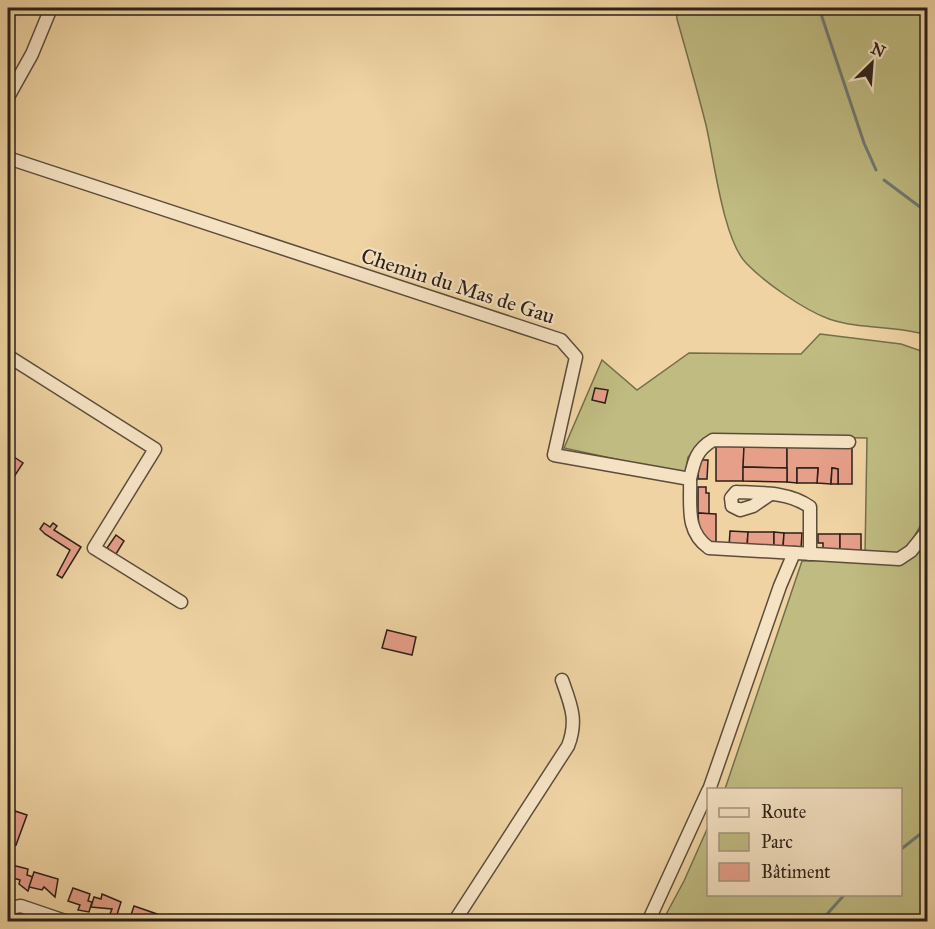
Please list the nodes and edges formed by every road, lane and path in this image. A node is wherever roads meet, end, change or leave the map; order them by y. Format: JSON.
{"nodes":[{"id":1,"x":51,"y":8,"type":"edge"},
{"id":2,"x":8,"y":97,"type":"edge"},
{"id":3,"x":8,"y":158,"type":"edge"},
{"id":4,"x":8,"y":356,"type":"edge"},
{"id":5,"x":849,"y":442,"type":"dead end"},
{"id":6,"x":690,"y":479,"type":"junction"},
{"id":7,"x":769,"y":495,"type":"dead end"},
{"id":8,"x":927,"y":530,"type":"edge"},
{"id":9,"x":795,"y":553,"type":"junction"},
{"id":10,"x":810,"y":554,"type":"junction"},
{"id":11,"x":182,"y":602,"type":"dead end"},
{"id":12,"x":562,"y":680,"type":"dead end"},
{"id":13,"x":710,"y":788,"type":"edge"},
{"id":14,"x":707,"y":794,"type":"edge"},
{"id":15,"x":8,"y":908,"type":"edge"},
{"id":16,"x":68,"y":921,"type":"edge"},
{"id":17,"x":454,"y":921,"type":"edge"},
{"id":18,"x":648,"y":921,"type":"edge"}],
"edges":[{"from":1,"to":2,"type":"street"},
{"from":3,"to":6,"type":"street","name":"Chemin du Mas de Gau"},
{"from":4,"to":11,"type":"street"},
{"from":5,"to":6,"type":"street"},
{"from":6,"to":9,"type":"street"},
{"from":7,"to":10,"type":"street"},
{"from":8,"to":10,"type":"street"},
{"from":9,"to":10,"type":"street"},
{"from":9,"to":13,"type":"street"},
{"from":12,"to":17,"type":"street"},
{"from":14,"to":18,"type":"street"},
{"from":15,"to":16,"type":"street"}]}
